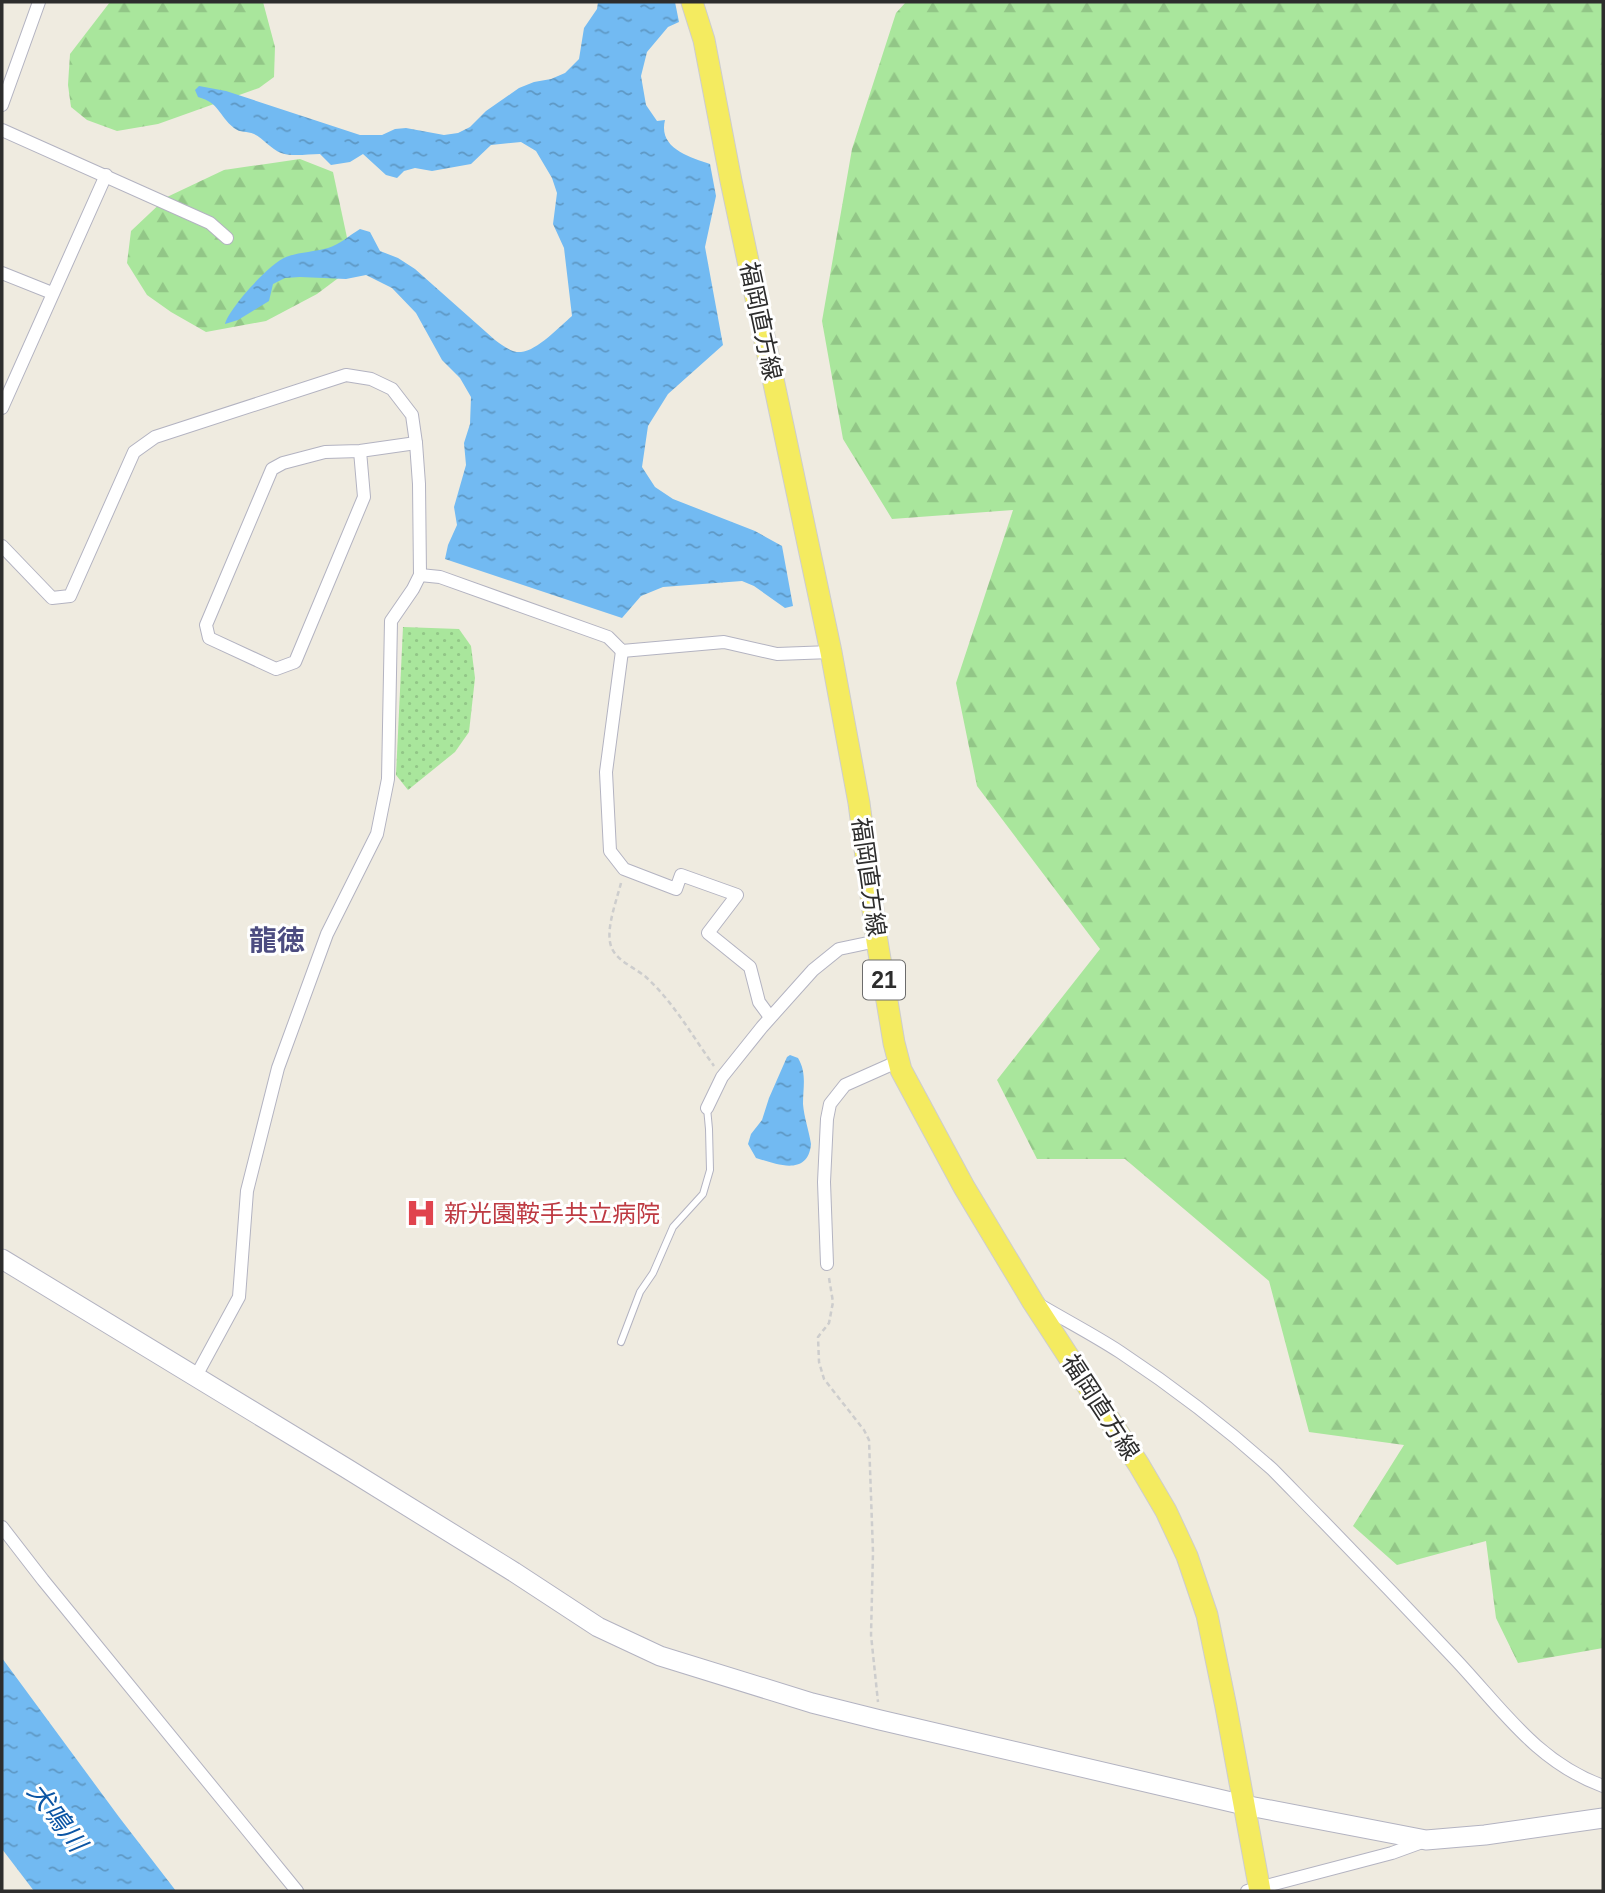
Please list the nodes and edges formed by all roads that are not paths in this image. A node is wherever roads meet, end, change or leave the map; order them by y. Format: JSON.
{"nodes":[{"id":1,"x":39,"y":2,"type":"edge"},
{"id":2,"x":692,"y":2,"type":"edge"},
{"id":3,"x":2,"y":105,"type":"edge"},
{"id":4,"x":2,"y":130,"type":"edge"},
{"id":5,"x":106,"y":175,"type":"junction"},
{"id":6,"x":227,"y":238,"type":"dead end"},
{"id":7,"x":2,"y":273,"type":"edge"},
{"id":8,"x":52,"y":293,"type":"junction"},
{"id":9,"x":2,"y":408,"type":"edge"},
{"id":10,"x":416,"y":443,"type":"junction"},
{"id":11,"x":360,"y":451,"type":"junction"},
{"id":12,"x":2,"y":546,"type":"edge"},
{"id":13,"x":420,"y":575,"type":"junction"},
{"id":14,"x":622,"y":651,"type":"junction"},
{"id":15,"x":831,"y":652,"type":"junction"},
{"id":16,"x":877,"y":941,"type":"junction"},
{"id":17,"x":770,"y":1017,"type":"junction"},
{"id":18,"x":899,"y":1061,"type":"junction"},
{"id":19,"x":707,"y":1108,"type":"joint"},
{"id":20,"x":2,"y":1259,"type":"edge"},
{"id":21,"x":827,"y":1264,"type":"road end"},
{"id":22,"x":1034,"y":1302,"type":"junction"},
{"id":23,"x":621,"y":1342,"type":"dead end"},
{"id":24,"x":195,"y":1378,"type":"junction"},
{"id":25,"x":2,"y":1527,"type":"edge"},
{"id":26,"x":1603,"y":1786,"type":"edge"},
{"id":27,"x":1244,"y":1805,"type":"junction"},
{"id":28,"x":1603,"y":1818,"type":"edge"},
{"id":29,"x":1426,"y":1840,"type":"junction"},
{"id":30,"x":1255,"y":1890,"type":"edge"},
{"id":31,"x":298,"y":1891,"type":"edge"}],
"edges":[{"from":1,"to":3,"type":"street"},
{"from":2,"to":15,"type":"main road","name":"福岡直方線","number":"21"},
{"from":4,"to":5,"type":"street"},
{"from":5,"to":6,"type":"street"},
{"from":5,"to":8,"type":"street"},
{"from":7,"to":8,"type":"street"},
{"from":8,"to":9,"type":"street"},
{"from":10,"to":11,"type":"street"},
{"from":10,"to":12,"type":"street"},
{"from":10,"to":13,"type":"street"},
{"from":11,"to":11,"type":"street"},
{"from":13,"to":14,"type":"street"},
{"from":13,"to":24,"type":"street"},
{"from":14,"to":15,"type":"street"},
{"from":14,"to":17,"type":"street"},
{"from":15,"to":16,"type":"main road","name":"福岡直方線","number":"21"},
{"from":16,"to":17,"type":"street"},
{"from":16,"to":18,"type":"main road","name":"福岡直方線","number":"21"},
{"from":17,"to":19,"type":"street"},
{"from":18,"to":21,"type":"street"},
{"from":18,"to":22,"type":"main road","name":"福岡直方線","number":"21"},
{"from":19,"to":23,"type":"lane"},
{"from":20,"to":24,"type":"street"},
{"from":22,"to":26,"type":"street"},
{"from":22,"to":27,"type":"main road","name":"福岡直方線","number":"21"},
{"from":24,"to":27,"type":"street"},
{"from":25,"to":31,"type":"street"},
{"from":27,"to":29,"type":"street"},
{"from":27,"to":30,"type":"main road","name":"福岡直方線","number":"21"},
{"from":28,"to":29,"type":"street"},
{"from":29,"to":30,"type":"street"}]}
